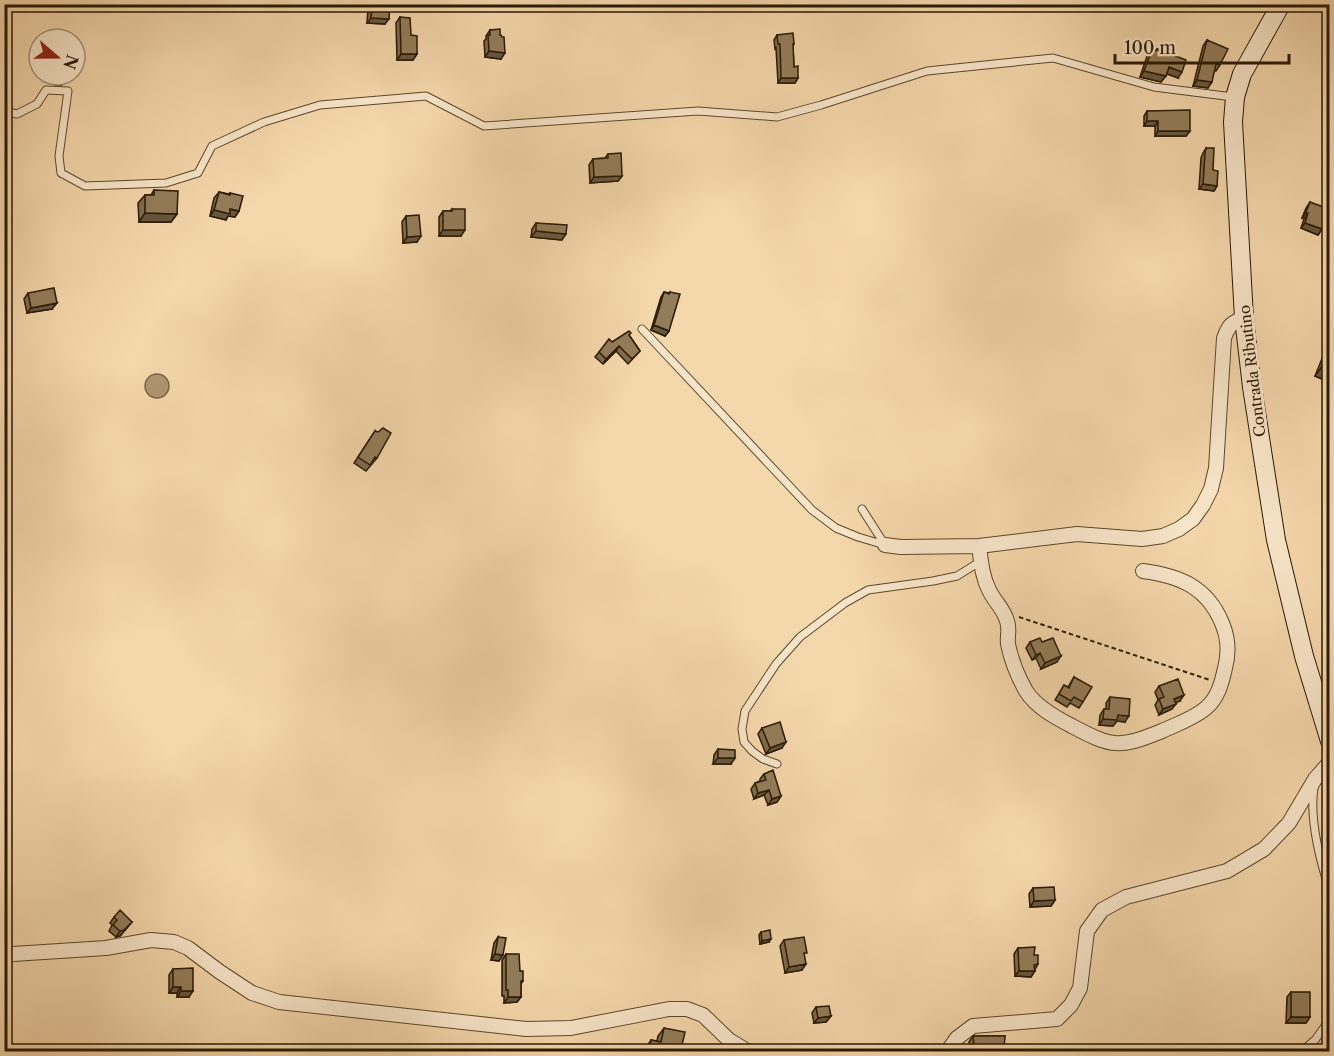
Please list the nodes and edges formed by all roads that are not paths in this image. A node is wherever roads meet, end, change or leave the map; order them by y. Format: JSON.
{"nodes":[{"id":1,"x":1281,"y":4,"type":"edge"},
{"id":2,"x":1235,"y":98,"type":"junction"},
{"id":3,"x":4,"y":111,"type":"edge"},
{"id":4,"x":1244,"y":318,"type":"junction"},
{"id":5,"x":642,"y":329,"type":"dead end"},
{"id":6,"x":861,"y":509,"type":"dead end"},
{"id":7,"x":885,"y":545,"type":"junction"},
{"id":8,"x":980,"y":546,"type":"junction"},
{"id":9,"x":981,"y":561,"type":"junction"},
{"id":10,"x":1143,"y":571,"type":"dead end"},
{"id":11,"x":1329,"y":741,"type":"edge"},
{"id":12,"x":1329,"y":762,"type":"edge"},
{"id":13,"x":777,"y":764,"type":"dead end"},
{"id":14,"x":1315,"y":779,"type":"junction"},
{"id":15,"x":1329,"y":891,"type":"edge"},
{"id":16,"x":4,"y":957,"type":"edge"},
{"id":17,"x":1329,"y":1019,"type":"edge"},
{"id":18,"x":749,"y":1052,"type":"edge"},
{"id":19,"x":946,"y":1052,"type":"edge"},
{"id":20,"x":1301,"y":1052,"type":"edge"}],
"edges":[{"from":1,"to":2,"type":"street","name":"Contrada Ributino"},
{"from":2,"to":3,"type":"lane"},
{"from":2,"to":4,"type":"street","name":"Contrada Ributino"},
{"from":4,"to":8,"type":"street"},
{"from":4,"to":11,"type":"street","name":"Contrada Ributino"},
{"from":5,"to":7,"type":"lane"},
{"from":6,"to":7,"type":"lane"},
{"from":7,"to":8,"type":"street"},
{"from":8,"to":9,"type":"street"},
{"from":9,"to":10,"type":"street"},
{"from":9,"to":13,"type":"lane"},
{"from":12,"to":14,"type":"street"},
{"from":14,"to":15,"type":"lane"},
{"from":14,"to":19,"type":"street"},
{"from":16,"to":18,"type":"street"},
{"from":17,"to":20,"type":"lane"}]}
